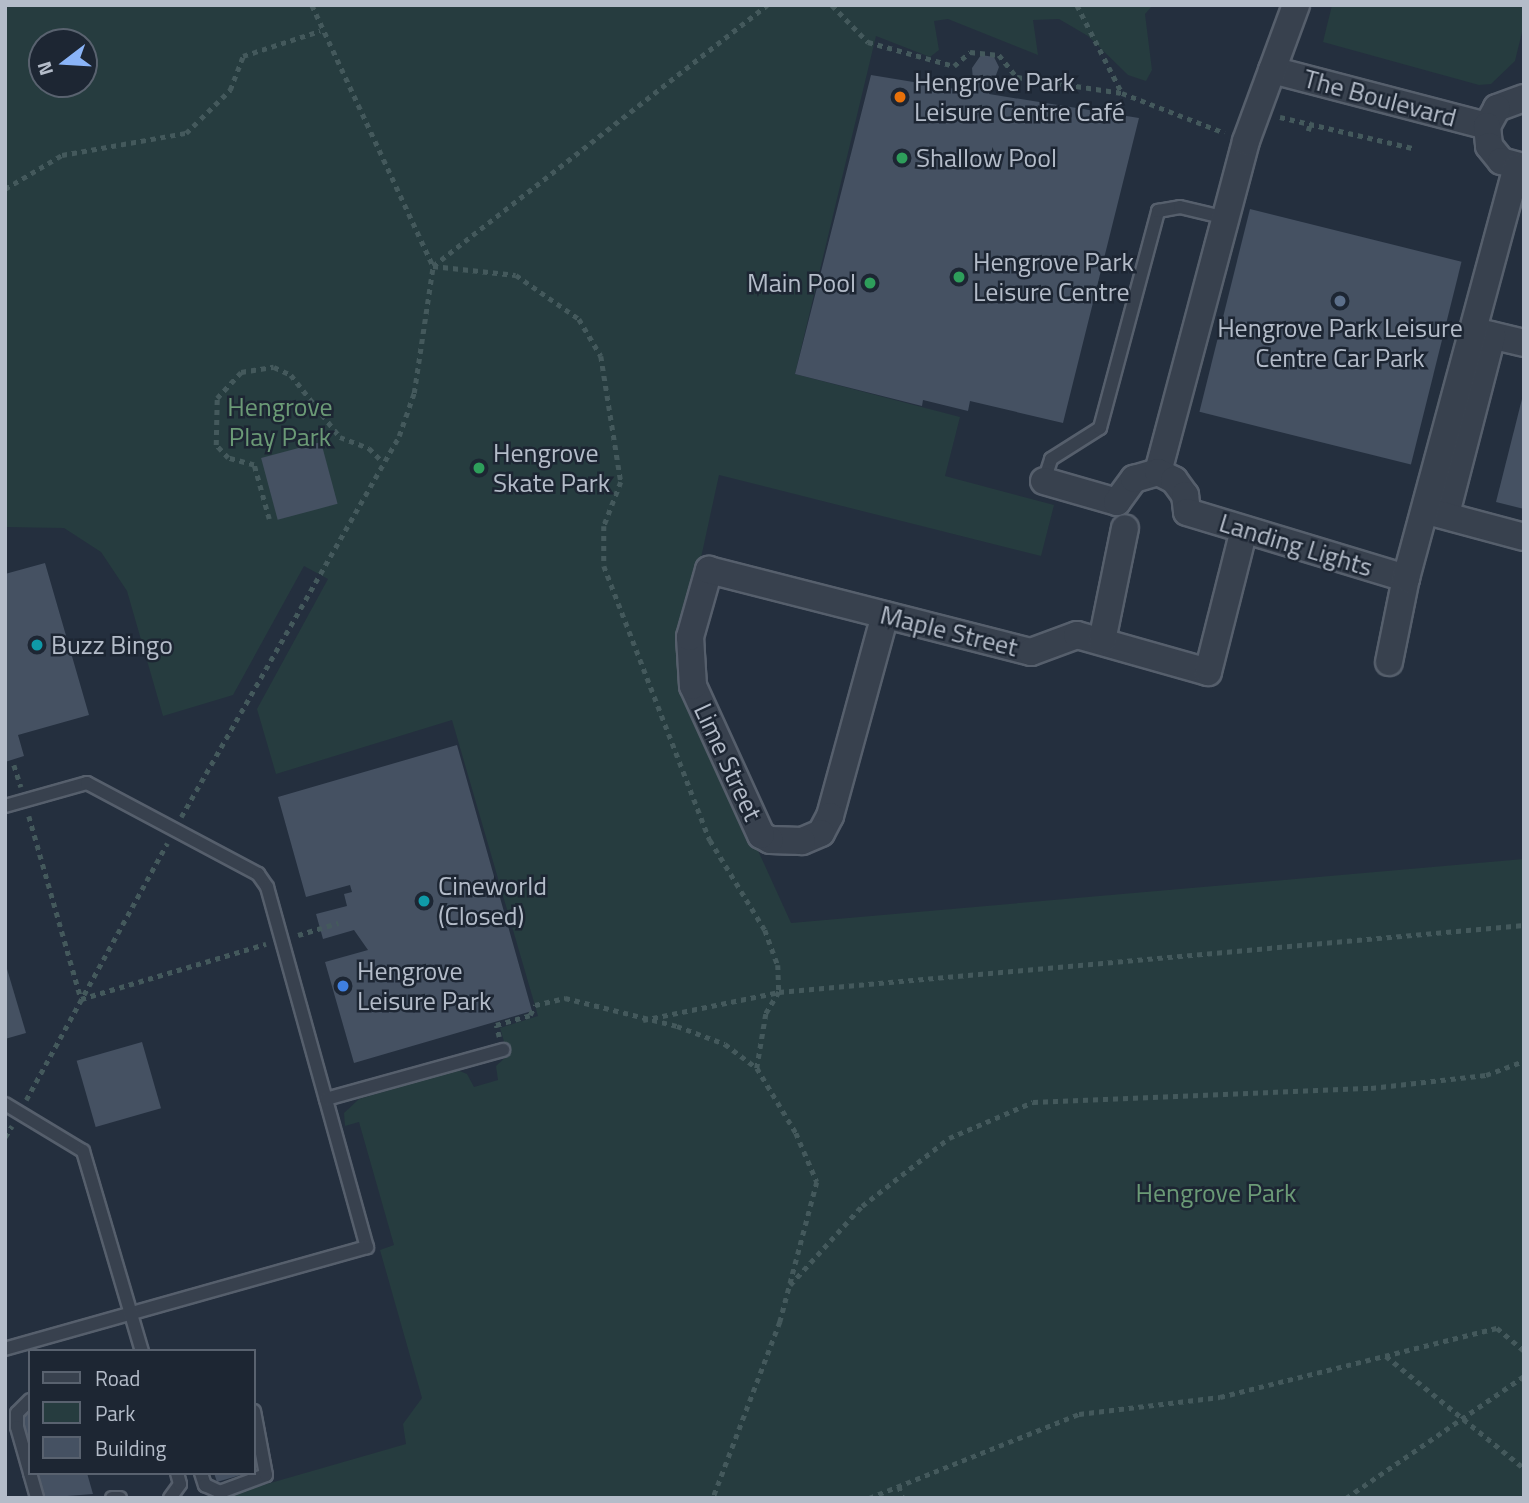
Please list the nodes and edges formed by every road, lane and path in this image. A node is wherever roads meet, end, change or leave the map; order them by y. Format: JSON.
{"nodes":[{"id":1,"x":312,"y":5,"type":"edge"},
{"id":2,"x":767,"y":5,"type":"edge"},
{"id":3,"x":832,"y":5,"type":"edge"},
{"id":4,"x":1077,"y":5,"type":"edge"},
{"id":5,"x":1296,"y":5,"type":"edge"},
{"id":6,"x":320,"y":32,"type":"junction"},
{"id":7,"x":1272,"y":70,"type":"junction"},
{"id":8,"x":1122,"y":93,"type":"junction"},
{"id":9,"x":1524,"y":98,"type":"edge"},
{"id":10,"x":1272,"y":120,"type":"dead end"},
{"id":11,"x":1311,"y":121,"type":"junction"},
{"id":12,"x":1488,"y":126,"type":"junction"},
{"id":13,"x":1308,"y":131,"type":"dead end"},
{"id":14,"x":1245,"y":141,"type":"junction"},
{"id":15,"x":1412,"y":148,"type":"dead end"},
{"id":16,"x":1520,"y":168,"type":"edge"},
{"id":17,"x":5,"y":189,"type":"edge"},
{"id":18,"x":1226,"y":218,"type":"junction"},
{"id":19,"x":433,"y":266,"type":"junction"},
{"id":20,"x":1483,"y":333,"type":"junction"},
{"id":21,"x":1524,"y":343,"type":"edge"},
{"id":22,"x":382,"y":461,"type":"junction"},
{"id":23,"x":1158,"y":472,"type":"junction"},
{"id":24,"x":1044,"y":481,"type":"joint"},
{"id":25,"x":1436,"y":508,"type":"junction"},
{"id":26,"x":269,"y":519,"type":"dead end"},
{"id":27,"x":1125,"y":528,"type":"dead end"},
{"id":28,"x":1244,"y":530,"type":"junction"},
{"id":29,"x":1524,"y":537,"type":"edge"},
{"id":30,"x":709,"y":569,"type":"joint"},
{"id":31,"x":1406,"y":578,"type":"junction"},
{"id":32,"x":885,"y":615,"type":"junction"},
{"id":33,"x":1102,"y":641,"type":"junction"},
{"id":34,"x":1389,"y":662,"type":"dead end"},
{"id":35,"x":14,"y":765,"type":"dead end"},
{"id":36,"x":24,"y":799,"type":"junction"},
{"id":37,"x":5,"y":806,"type":"edge"},
{"id":38,"x":174,"y":831,"type":"junction"},
{"id":39,"x":338,"y":923,"type":"dead end"},
{"id":40,"x":1524,"y":925,"type":"edge"},
{"id":41,"x":281,"y":939,"type":"junction"},
{"id":42,"x":779,"y":992,"type":"junction"},
{"id":43,"x":81,"y":999,"type":"junction"},
{"id":44,"x":643,"y":1020,"type":"junction"},
{"id":45,"x":503,"y":1050,"type":"joint"},
{"id":46,"x":1524,"y":1060,"type":"edge"},
{"id":47,"x":757,"y":1068,"type":"junction"},
{"id":48,"x":326,"y":1100,"type":"junction"},
{"id":49,"x":5,"y":1104,"type":"edge"},
{"id":50,"x":19,"y":1112,"type":"junction"},
{"id":51,"x":5,"y":1137,"type":"edge"},
{"id":52,"x":790,"y":1284,"type":"junction"},
{"id":53,"x":131,"y":1314,"type":"junction"},
{"id":54,"x":5,"y":1349,"type":"edge"},
{"id":55,"x":141,"y":1349,"type":"edge"},
{"id":56,"x":1524,"y":1351,"type":"edge"},
{"id":57,"x":1386,"y":1356,"type":"junction"},
{"id":58,"x":1524,"y":1376,"type":"edge"},
{"id":59,"x":28,"y":1402,"type":"edge"},
{"id":60,"x":1465,"y":1418,"type":"junction"},
{"id":61,"x":256,"y":1422,"type":"edge"},
{"id":62,"x":28,"y":1466,"type":"edge"},
{"id":63,"x":1524,"y":1468,"type":"edge"},
{"id":64,"x":31,"y":1475,"type":"edge"},
{"id":65,"x":178,"y":1475,"type":"edge"},
{"id":66,"x":202,"y":1475,"type":"edge"},
{"id":67,"x":899,"y":1486,"type":"junction"},
{"id":68,"x":37,"y":1498,"type":"edge"},
{"id":69,"x":112,"y":1498,"type":"edge"},
{"id":70,"x":120,"y":1498,"type":"edge"},
{"id":71,"x":170,"y":1498,"type":"edge"},
{"id":72,"x":713,"y":1498,"type":"edge"},
{"id":73,"x":869,"y":1498,"type":"edge"},
{"id":74,"x":904,"y":1498,"type":"edge"},
{"id":75,"x":1346,"y":1498,"type":"edge"}],
"edges":[{"from":1,"to":6,"type":"path"},
{"from":2,"to":19,"type":"path"},
{"from":3,"to":8,"type":"path"},
{"from":4,"to":8,"type":"path"},
{"from":5,"to":7,"type":"street"},
{"from":6,"to":17,"type":"path"},
{"from":6,"to":19,"type":"path"},
{"from":7,"to":12,"type":"street","name":"The Boulevard"},
{"from":7,"to":14,"type":"street"},
{"from":8,"to":14,"type":"path"},
{"from":9,"to":12,"type":"street","name":"The Boulevard"},
{"from":10,"to":11,"type":"path"},
{"from":11,"to":13,"type":"path"},
{"from":11,"to":15,"type":"path"},
{"from":12,"to":16,"type":"street","name":"The Boulevard"},
{"from":14,"to":18,"type":"street"},
{"from":16,"to":20,"type":"street"},
{"from":18,"to":23,"type":"street"},
{"from":18,"to":24,"type":"lane"},
{"from":19,"to":22,"type":"path"},
{"from":19,"to":42,"type":"path"},
{"from":20,"to":21,"type":"street"},
{"from":20,"to":25,"type":"street"},
{"from":22,"to":26,"type":"path"},
{"from":22,"to":38,"type":"path"},
{"from":23,"to":24,"type":"street"},
{"from":23,"to":28,"type":"street","name":"Landing Lights"},
{"from":25,"to":29,"type":"street"},
{"from":25,"to":31,"type":"street"},
{"from":27,"to":33,"type":"street"},
{"from":28,"to":31,"type":"street","name":"Landing Lights"},
{"from":28,"to":33,"type":"street","name":"Maple Street"},
{"from":30,"to":32,"type":"street","name":"Maple Street"},
{"from":30,"to":32,"type":"street","name":"Lime Street"},
{"from":31,"to":34,"type":"street"},
{"from":32,"to":33,"type":"street","name":"Maple Street"},
{"from":35,"to":36,"type":"path"},
{"from":36,"to":37,"type":"lane"},
{"from":36,"to":38,"type":"lane"},
{"from":36,"to":43,"type":"path"},
{"from":38,"to":41,"type":"lane"},
{"from":38,"to":43,"type":"path"},
{"from":39,"to":41,"type":"path"},
{"from":40,"to":42,"type":"path"},
{"from":41,"to":43,"type":"path"},
{"from":41,"to":48,"type":"lane"},
{"from":42,"to":44,"type":"path"},
{"from":42,"to":47,"type":"path"},
{"from":43,"to":50,"type":"path"},
{"from":44,"to":45,"type":"path"},
{"from":44,"to":47,"type":"path"},
{"from":45,"to":48,"type":"lane"},
{"from":46,"to":52,"type":"path"},
{"from":47,"to":52,"type":"path"},
{"from":48,"to":53,"type":"lane"},
{"from":49,"to":50,"type":"lane"},
{"from":50,"to":51,"type":"path"},
{"from":50,"to":53,"type":"lane"},
{"from":52,"to":72,"type":"path"},
{"from":53,"to":54,"type":"lane"},
{"from":53,"to":55,"type":"lane"},
{"from":56,"to":57,"type":"path"},
{"from":57,"to":60,"type":"path"},
{"from":57,"to":67,"type":"path"},
{"from":58,"to":60,"type":"path"},
{"from":59,"to":62,"type":"lane"},
{"from":60,"to":63,"type":"path"},
{"from":60,"to":75,"type":"path"},
{"from":61,"to":66,"type":"lane"},
{"from":64,"to":68,"type":"lane"},
{"from":65,"to":71,"type":"lane"},
{"from":67,"to":73,"type":"path"},
{"from":67,"to":74,"type":"path"},
{"from":69,"to":70,"type":"lane"}]}
